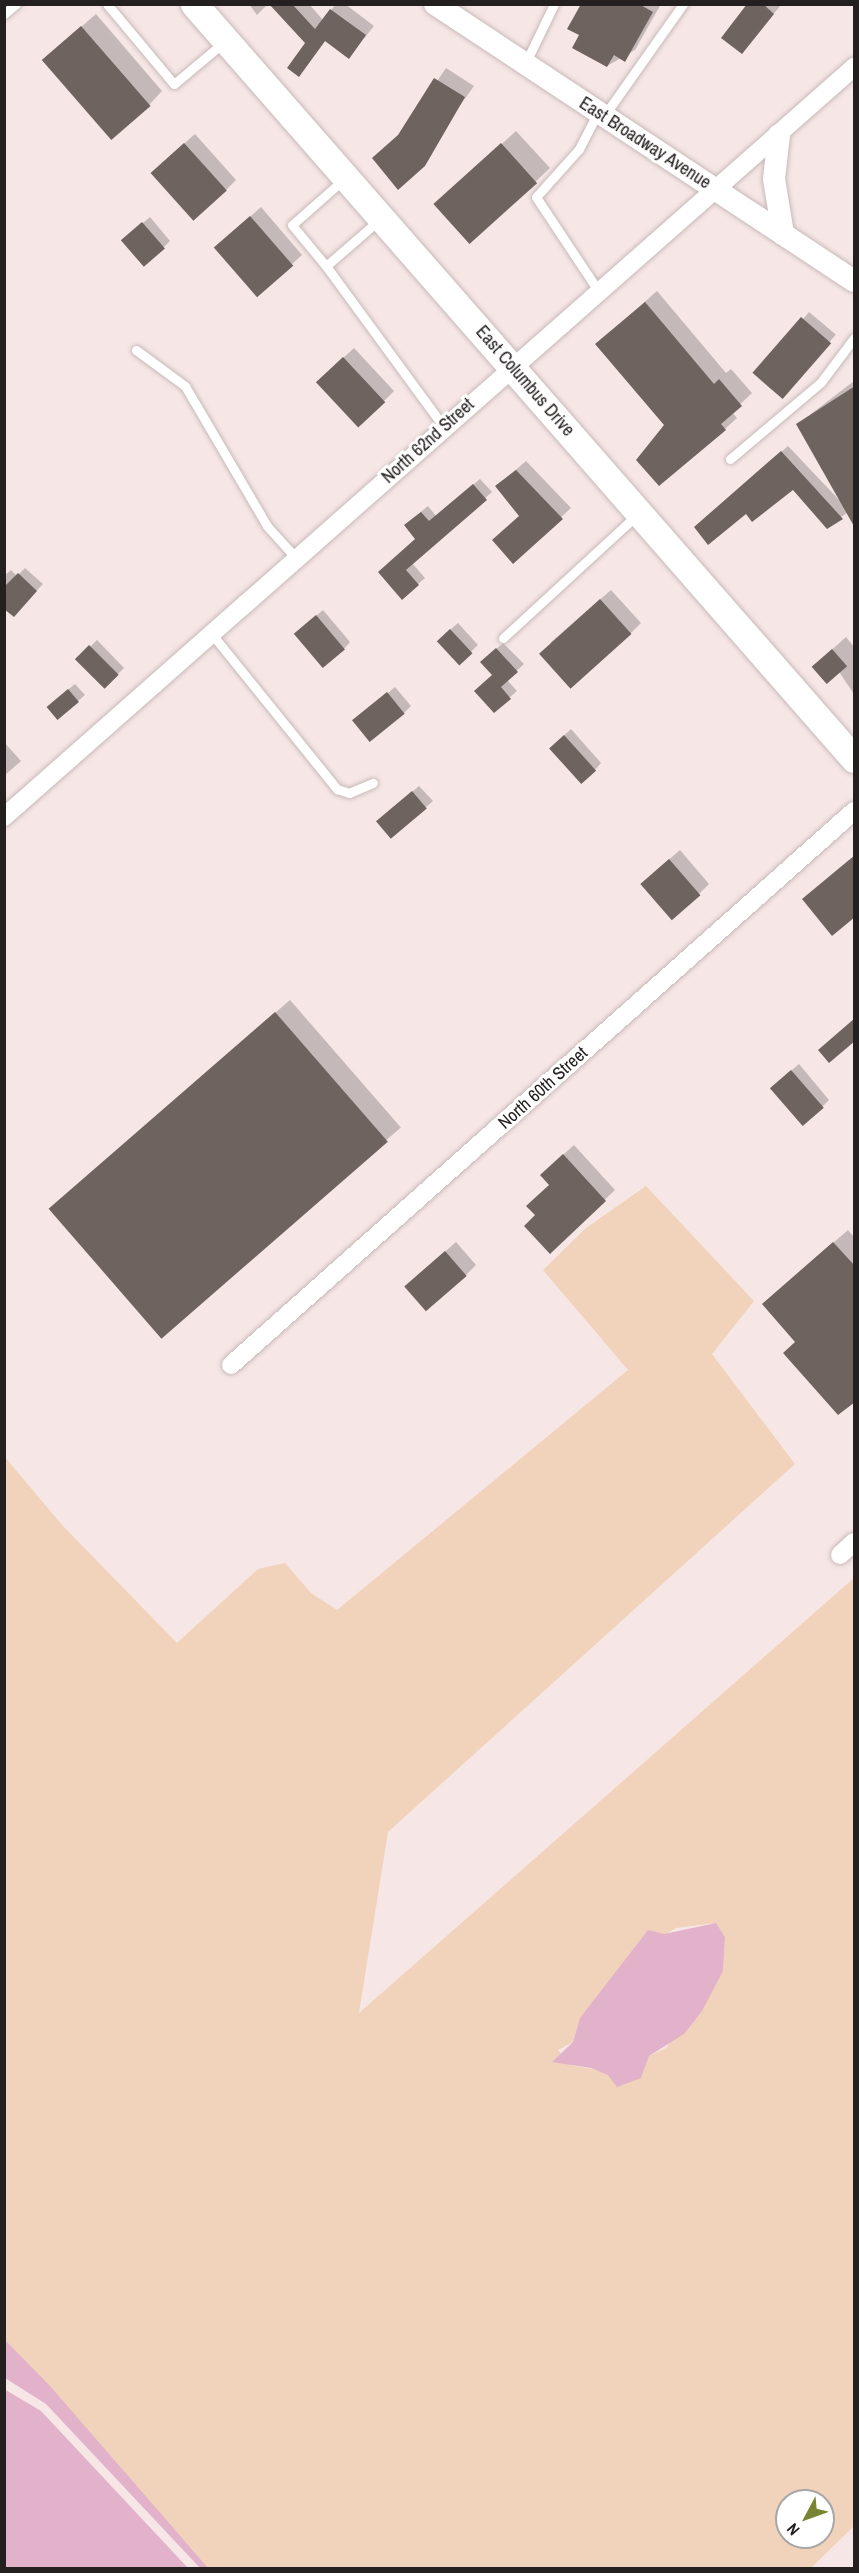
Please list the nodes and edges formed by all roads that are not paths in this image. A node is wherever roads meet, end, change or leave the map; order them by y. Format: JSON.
{"nodes":[{"id":1,"x":16,"y":4,"type":"edge"},
{"id":2,"x":107,"y":4,"type":"edge"},
{"id":3,"x":194,"y":4,"type":"edge"},
{"id":4,"x":435,"y":4,"type":"edge"},
{"id":5,"x":555,"y":4,"type":"edge"},
{"id":6,"x":683,"y":4,"type":"edge"},
{"id":7,"x":4,"y":14,"type":"edge"},
{"id":8,"x":226,"y":40,"type":"junction"},
{"id":9,"x":525,"y":64,"type":"junction"},
{"id":10,"x":855,"y":67,"type":"edge"},
{"id":11,"x":601,"y":114,"type":"junction"},
{"id":12,"x":779,"y":135,"type":"junction"},
{"id":13,"x":345,"y":177,"type":"junction"},
{"id":14,"x":717,"y":191,"type":"junction"},
{"id":15,"x":381,"y":217,"type":"junction"},
{"id":16,"x":783,"y":234,"type":"junction"},
{"id":17,"x":326,"y":266,"type":"junction"},
{"id":18,"x":855,"y":281,"type":"edge"},
{"id":19,"x":599,"y":292,"type":"junction"},
{"id":20,"x":855,"y":338,"type":"edge"},
{"id":21,"x":136,"y":350,"type":"dead end"},
{"id":22,"x":512,"y":366,"type":"junction"},
{"id":23,"x":444,"y":427,"type":"junction"},
{"id":24,"x":730,"y":459,"type":"dead end"},
{"id":25,"x":640,"y":513,"type":"junction"},
{"id":26,"x":296,"y":558,"type":"junction"},
{"id":27,"x":211,"y":633,"type":"junction"},
{"id":28,"x":503,"y":638,"type":"dead end"},
{"id":29,"x":855,"y":759,"type":"edge"},
{"id":30,"x":373,"y":783,"type":"dead end"},
{"id":31,"x":855,"y":811,"type":"edge"},
{"id":32,"x":4,"y":817,"type":"edge"},
{"id":33,"x":231,"y":1365,"type":"dead end"},
{"id":34,"x":855,"y":1542,"type":"edge"},
{"id":35,"x":840,"y":1555,"type":"dead end"}],
"edges":[{"from":1,"to":7,"type":"lane"},
{"from":2,"to":8,"type":"lane"},
{"from":3,"to":8,"type":"main road","name":"East Columbus Drive"},
{"from":4,"to":9,"type":"street","name":"East Broadway Avenue"},
{"from":5,"to":9,"type":"lane"},
{"from":6,"to":11,"type":"lane"},
{"from":8,"to":13,"type":"main road","name":"East Columbus Drive"},
{"from":9,"to":11,"type":"street","name":"East Broadway Avenue"},
{"from":10,"to":12,"type":"street","name":"North 62nd Street"},
{"from":11,"to":14,"type":"street","name":"East Broadway Avenue"},
{"from":11,"to":19,"type":"lane"},
{"from":12,"to":14,"type":"street","name":"North 62nd Street"},
{"from":12,"to":16,"type":"street"},
{"from":13,"to":15,"type":"main road","name":"East Columbus Drive"},
{"from":13,"to":17,"type":"lane"},
{"from":14,"to":16,"type":"street","name":"East Broadway Avenue"},
{"from":14,"to":19,"type":"street","name":"North 62nd Street"},
{"from":15,"to":17,"type":"lane"},
{"from":15,"to":22,"type":"main road","name":"East Columbus Drive"},
{"from":16,"to":18,"type":"street","name":"East Broadway Avenue"},
{"from":17,"to":23,"type":"lane"},
{"from":19,"to":22,"type":"street","name":"North 62nd Street"},
{"from":20,"to":24,"type":"lane"},
{"from":21,"to":26,"type":"lane"},
{"from":22,"to":23,"type":"street","name":"North 62nd Street"},
{"from":22,"to":25,"type":"main road","name":"East Columbus Drive"},
{"from":23,"to":26,"type":"street","name":"North 62nd Street"},
{"from":25,"to":28,"type":"lane"},
{"from":25,"to":29,"type":"main road","name":"East Columbus Drive"},
{"from":26,"to":27,"type":"street","name":"North 62nd Street"},
{"from":27,"to":30,"type":"lane"},
{"from":27,"to":32,"type":"street","name":"North 62nd Street"},
{"from":31,"to":33,"type":"street","name":"North 60th Street"},
{"from":34,"to":35,"type":"street"}]}
